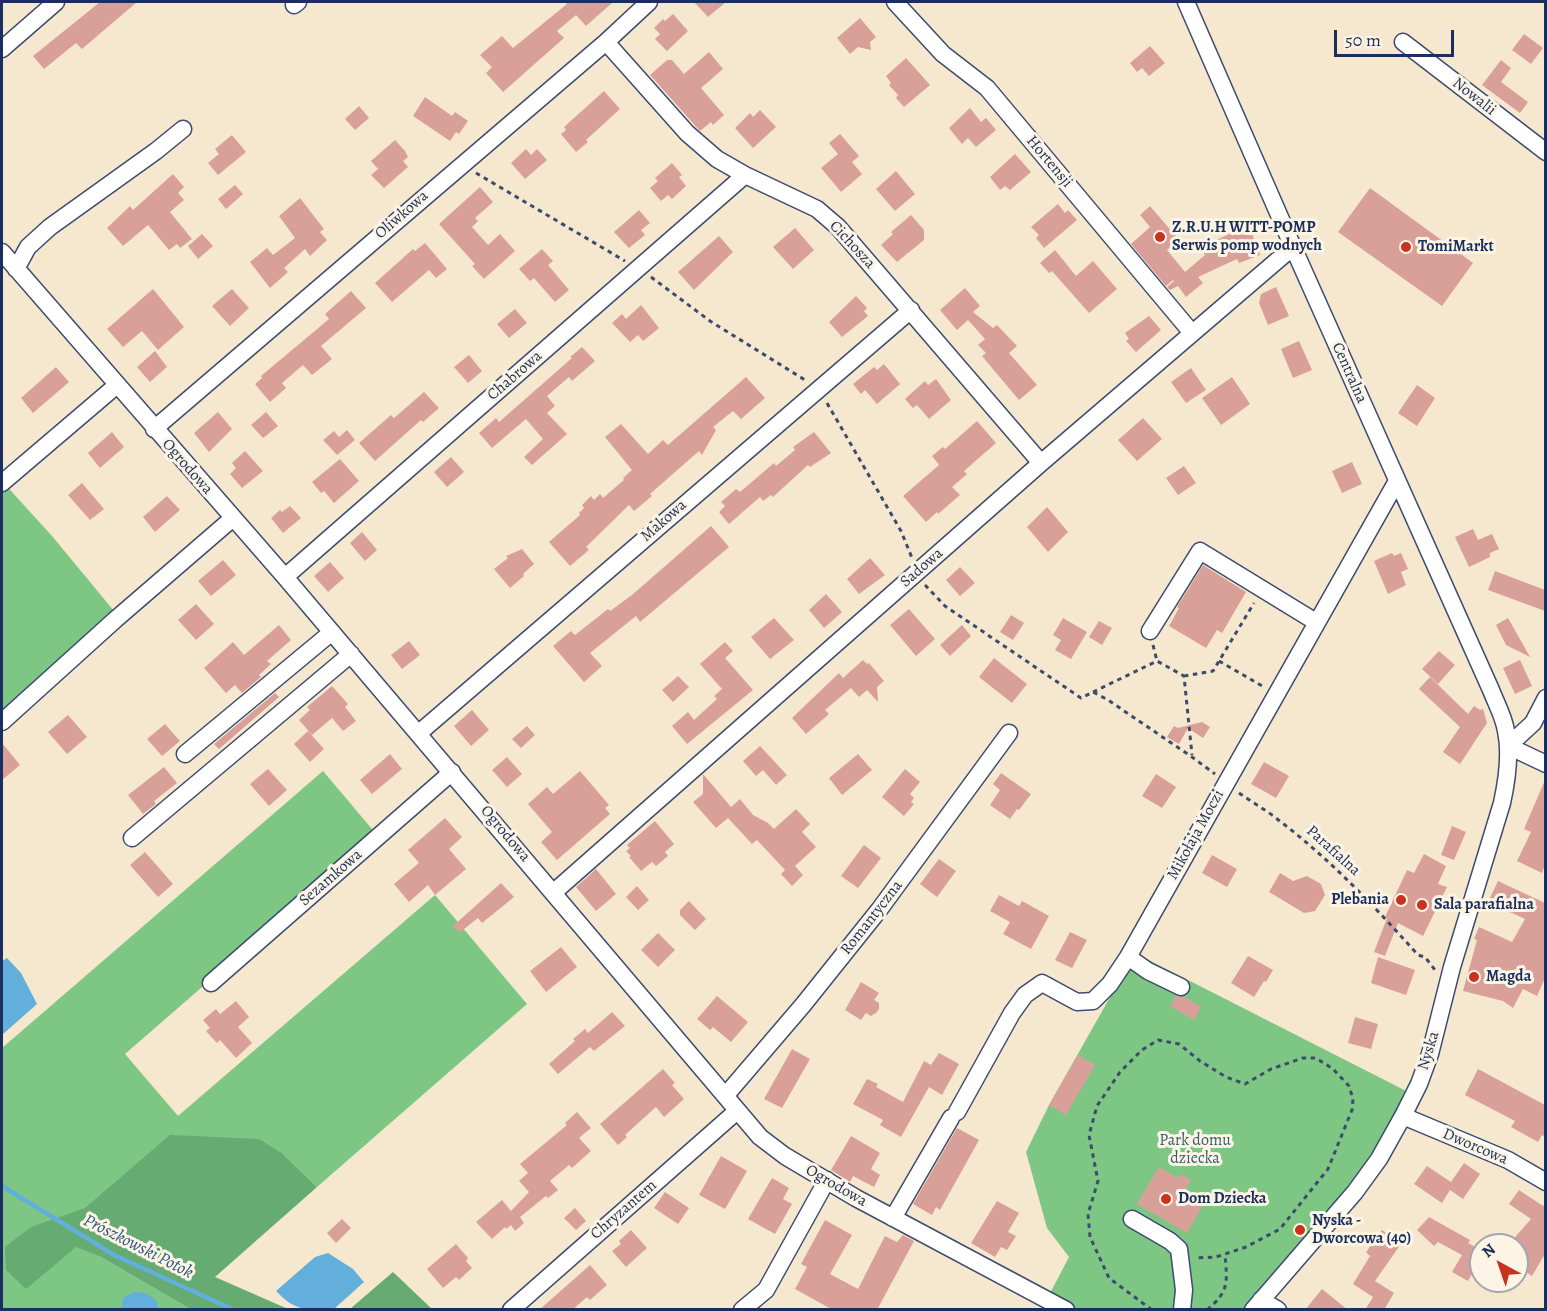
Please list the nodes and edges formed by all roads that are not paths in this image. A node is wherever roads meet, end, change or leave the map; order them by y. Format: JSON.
{"nodes":[{"id":1,"x":56,"y":2,"type":"edge"},
{"id":2,"x":647,"y":2,"type":"edge"},
{"id":3,"x":895,"y":2,"type":"edge"},
{"id":4,"x":1186,"y":2,"type":"edge"},
{"id":5,"x":606,"y":42,"type":"junction"},
{"id":6,"x":1403,"y":42,"type":"dead end"},
{"id":7,"x":2,"y":49,"type":"edge"},
{"id":8,"x":183,"y":129,"type":"dead end"},
{"id":9,"x":1545,"y":152,"type":"edge"},
{"id":10,"x":745,"y":175,"type":"junction"},
{"id":11,"x":1293,"y":247,"type":"junction"},
{"id":12,"x":2,"y":252,"type":"edge"},
{"id":13,"x":16,"y":269,"type":"junction"},
{"id":14,"x":910,"y":310,"type":"junction"},
{"id":15,"x":1192,"y":333,"type":"junction"},
{"id":16,"x":117,"y":386,"type":"junction"},
{"id":17,"x":154,"y":429,"type":"junction"},
{"id":18,"x":1041,"y":463,"type":"junction"},
{"id":19,"x":1396,"y":481,"type":"junction"},
{"id":20,"x":2,"y":483,"type":"edge"},
{"id":21,"x":233,"y":518,"type":"junction"},
{"id":22,"x":285,"y":577,"type":"junction"},
{"id":23,"x":1316,"y":622,"type":"junction"},
{"id":24,"x":332,"y":632,"type":"junction"},
{"id":25,"x":1150,"y":632,"type":"dead end"},
{"id":26,"x":351,"y":654,"type":"junction"},
{"id":27,"x":1545,"y":698,"type":"edge"},
{"id":28,"x":2,"y":722,"type":"edge"},
{"id":29,"x":418,"y":733,"type":"junction"},
{"id":30,"x":1009,"y":733,"type":"dead end"},
{"id":31,"x":1508,"y":746,"type":"junction"},
{"id":32,"x":185,"y":754,"type":"dead end"},
{"id":33,"x":1545,"y":764,"type":"edge"},
{"id":34,"x":452,"y":772,"type":"junction"},
{"id":35,"x":132,"y":838,"type":"dead end"},
{"id":36,"x":554,"y":892,"type":"junction"},
{"id":37,"x":1128,"y":957,"type":"junction"},
{"id":38,"x":211,"y":983,"type":"dead end"},
{"id":39,"x":1181,"y":987,"type":"dead end"},
{"id":40,"x":726,"y":1095,"type":"junction"},
{"id":41,"x":737,"y":1111,"type":"junction"},
{"id":42,"x":1403,"y":1116,"type":"junction"},
{"id":43,"x":827,"y":1180,"type":"junction"},
{"id":44,"x":1545,"y":1182,"type":"edge"},
{"id":45,"x":893,"y":1218,"type":"junction"},
{"id":46,"x":1132,"y":1219,"type":"dead end"},
{"id":47,"x":1257,"y":1305,"type":"edge"},
{"id":48,"x":512,"y":1310,"type":"edge"},
{"id":49,"x":742,"y":1310,"type":"edge"},
{"id":50,"x":1066,"y":1310,"type":"edge"},
{"id":51,"x":1182,"y":1310,"type":"edge"},
{"id":52,"x":1278,"y":1310,"type":"edge"}],
"edges":[{"from":1,"to":7,"type":"street"},
{"from":2,"to":5,"type":"street","name":"Oliwkowa"},
{"from":3,"to":15,"type":"street","name":"Hortensji"},
{"from":4,"to":11,"type":"street","name":"Centralna"},
{"from":5,"to":10,"type":"street","name":"Cichosza"},
{"from":5,"to":17,"type":"street","name":"Oliwkowa"},
{"from":6,"to":9,"type":"street","name":"Nowalii"},
{"from":8,"to":13,"type":"street"},
{"from":10,"to":14,"type":"street","name":"Cichosza"},
{"from":10,"to":22,"type":"street","name":"Chabrowa"},
{"from":11,"to":15,"type":"street","name":"Sadowa"},
{"from":11,"to":19,"type":"street","name":"Centralna"},
{"from":12,"to":13,"type":"street","name":"Ogrodowa"},
{"from":13,"to":16,"type":"street","name":"Ogrodowa"},
{"from":14,"to":18,"type":"street","name":"Cichosza"},
{"from":14,"to":29,"type":"street","name":"Makowa"},
{"from":15,"to":18,"type":"street","name":"Sadowa"},
{"from":16,"to":17,"type":"street","name":"Ogrodowa"},
{"from":16,"to":20,"type":"street"},
{"from":17,"to":21,"type":"street","name":"Ogrodowa"},
{"from":18,"to":36,"type":"street","name":"Sadowa"},
{"from":19,"to":23,"type":"street","name":"Mikołaja Moczi"},
{"from":19,"to":31,"type":"street","name":"Centralna"},
{"from":21,"to":22,"type":"street","name":"Ogrodowa"},
{"from":21,"to":28,"type":"street"},
{"from":22,"to":24,"type":"street","name":"Ogrodowa"},
{"from":23,"to":25,"type":"street"},
{"from":23,"to":37,"type":"street","name":"Mikołaja Moczi"},
{"from":24,"to":26,"type":"street","name":"Ogrodowa"},
{"from":24,"to":32,"type":"street"},
{"from":26,"to":29,"type":"street","name":"Ogrodowa"},
{"from":26,"to":35,"type":"street"},
{"from":27,"to":31,"type":"street"},
{"from":29,"to":34,"type":"street","name":"Ogrodowa"},
{"from":30,"to":40,"type":"street","name":"Romantyczna"},
{"from":31,"to":33,"type":"street"},
{"from":31,"to":42,"type":"street","name":"Nyska"},
{"from":34,"to":36,"type":"street","name":"Ogrodowa"},
{"from":34,"to":38,"type":"street","name":"Sezamkowa"},
{"from":36,"to":40,"type":"street","name":"Ogrodowa"},
{"from":37,"to":39,"type":"street"},
{"from":37,"to":45,"type":"street","name":"Mikołaja Moczi"},
{"from":40,"to":41,"type":"street","name":"Ogrodowa"},
{"from":41,"to":43,"type":"street","name":"Ogrodowa"},
{"from":41,"to":48,"type":"street","name":"Chryzantem"},
{"from":42,"to":44,"type":"street","name":"Dworcowa"},
{"from":42,"to":47,"type":"street","name":"Nyska"},
{"from":43,"to":45,"type":"street","name":"Ogrodowa"},
{"from":43,"to":49,"type":"street"},
{"from":45,"to":50,"type":"street","name":"Ogrodowa"},
{"from":46,"to":51,"type":"street"},
{"from":47,"to":52,"type":"street"}]}
